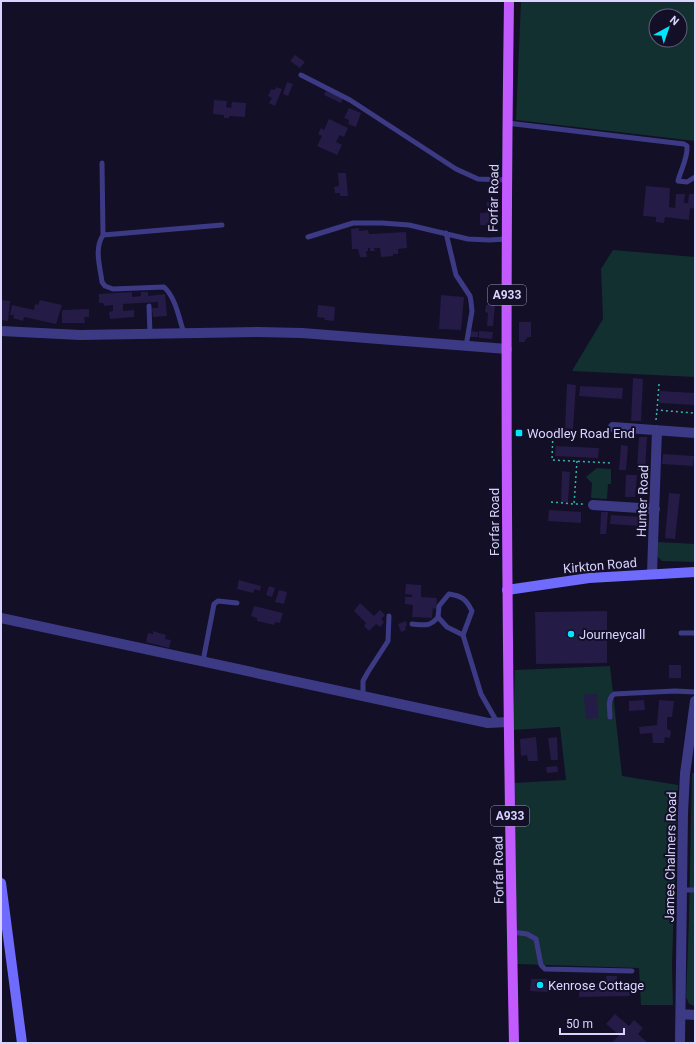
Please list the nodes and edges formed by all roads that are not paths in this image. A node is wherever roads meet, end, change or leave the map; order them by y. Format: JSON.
{"nodes":[{"id":1,"x":509,"y":1,"type":"edge"},
{"id":2,"x":301,"y":74,"type":"dead end"},
{"id":3,"x":507,"y":123,"type":"junction"},
{"id":4,"x":102,"y":163,"type":"dead end"},
{"id":5,"x":695,"y":177,"type":"edge"},
{"id":6,"x":506,"y":180,"type":"junction"},
{"id":7,"x":222,"y":225,"type":"dead end"},
{"id":8,"x":446,"y":233,"type":"junction"},
{"id":9,"x":103,"y":235,"type":"junction"},
{"id":10,"x":308,"y":236,"type":"dead end"},
{"id":11,"x":506,"y":239,"type":"junction"},
{"id":12,"x":149,"y":306,"type":"dead end"},
{"id":13,"x":1,"y":331,"type":"edge"},
{"id":14,"x":184,"y":333,"type":"junction"},
{"id":15,"x":150,"y":334,"type":"junction"},
{"id":16,"x":466,"y":346,"type":"junction"},
{"id":17,"x":507,"y":349,"type":"junction"},
{"id":18,"x":613,"y":430,"type":"road end"},
{"id":19,"x":657,"y":430,"type":"junction"},
{"id":20,"x":695,"y":433,"type":"edge"},
{"id":21,"x":593,"y":505,"type":"road end"},
{"id":22,"x":655,"y":509,"type":"junction"},
{"id":23,"x":695,"y":572,"type":"edge"},
{"id":24,"x":652,"y":573,"type":"junction"},
{"id":25,"x":507,"y":590,"type":"junction"},
{"id":26,"x":237,"y":603,"type":"dead end"},
{"id":27,"x":389,"y":616,"type":"dead end"},
{"id":28,"x":438,"y":616,"type":"junction"},
{"id":29,"x":1,"y":618,"type":"edge"},
{"id":30,"x":412,"y":624,"type":"dead end"},
{"id":31,"x":681,"y":633,"type":"dead end"},
{"id":32,"x":695,"y":633,"type":"edge"},
{"id":33,"x":463,"y":635,"type":"junction"},
{"id":34,"x":203,"y":661,"type":"junction"},
{"id":35,"x":695,"y":692,"type":"edge"},
{"id":36,"x":363,"y":696,"type":"junction"},
{"id":37,"x":695,"y":701,"type":"edge"},
{"id":38,"x":610,"y":716,"type":"dead end"},
{"id":39,"x":497,"y":722,"type":"junction"},
{"id":40,"x":508,"y":722,"type":"junction"},
{"id":41,"x":692,"y":748,"type":"edge"},
{"id":42,"x":1,"y":883,"type":"edge"},
{"id":43,"x":682,"y":890,"type":"junction"},
{"id":44,"x":695,"y":890,"type":"edge"},
{"id":45,"x":512,"y":932,"type":"junction"},
{"id":46,"x":632,"y":971,"type":"dead end"},
{"id":47,"x":681,"y":1014,"type":"junction"},
{"id":48,"x":695,"y":1015,"type":"edge"},
{"id":49,"x":22,"y":1043,"type":"edge"},
{"id":50,"x":514,"y":1043,"type":"edge"},
{"id":51,"x":680,"y":1043,"type":"edge"}],
"edges":[{"from":1,"to":3,"type":"main road","name":"Forfar Road","number":"A933"},
{"from":2,"to":6,"type":"lane"},
{"from":3,"to":5,"type":"lane"},
{"from":3,"to":6,"type":"main road","name":"Forfar Road","number":"A933"},
{"from":4,"to":9,"type":"lane"},
{"from":6,"to":11,"type":"main road","name":"Forfar Road","number":"A933"},
{"from":7,"to":9,"type":"lane"},
{"from":8,"to":10,"type":"lane"},
{"from":8,"to":11,"type":"lane"},
{"from":8,"to":16,"type":"lane"},
{"from":9,"to":14,"type":"lane"},
{"from":11,"to":17,"type":"main road","name":"Forfar Road","number":"A933"},
{"from":12,"to":15,"type":"lane"},
{"from":13,"to":15,"type":"street"},
{"from":14,"to":15,"type":"street"},
{"from":14,"to":16,"type":"street"},
{"from":16,"to":17,"type":"street"},
{"from":17,"to":25,"type":"main road","name":"Forfar Road","number":"A933"},
{"from":18,"to":19,"type":"street"},
{"from":19,"to":20,"type":"street"},
{"from":19,"to":22,"type":"street","name":"Hunter Road"},
{"from":21,"to":22,"type":"street"},
{"from":22,"to":24,"type":"street","name":"Hunter Road"},
{"from":23,"to":24,"type":"street","name":"Kirkton Road"},
{"from":24,"to":25,"type":"street","name":"Kirkton Road"},
{"from":25,"to":40,"type":"main road","name":"Forfar Road","number":"A933"},
{"from":26,"to":34,"type":"lane"},
{"from":27,"to":36,"type":"lane"},
{"from":28,"to":30,"type":"lane"},
{"from":28,"to":33,"type":"lane"},
{"from":28,"to":33,"type":"lane"},
{"from":29,"to":34,"type":"street"},
{"from":31,"to":32,"type":"lane"},
{"from":33,"to":39,"type":"lane"},
{"from":34,"to":36,"type":"street"},
{"from":35,"to":38,"type":"lane"},
{"from":36,"to":39,"type":"street"},
{"from":37,"to":41,"type":"street","name":"James Chalmers Road"},
{"from":39,"to":40,"type":"street"},
{"from":40,"to":45,"type":"main road","name":"Forfar Road","number":"A933"},
{"from":41,"to":43,"type":"street","name":"James Chalmers Road"},
{"from":42,"to":49,"type":"street"},
{"from":43,"to":44,"type":"lane"},
{"from":43,"to":47,"type":"street","name":"James Chalmers Road"},
{"from":45,"to":46,"type":"lane"},
{"from":45,"to":50,"type":"main road","name":"Forfar Road","number":"A933"},
{"from":47,"to":48,"type":"street"},
{"from":47,"to":51,"type":"street","name":"James Chalmers Road"}]}
